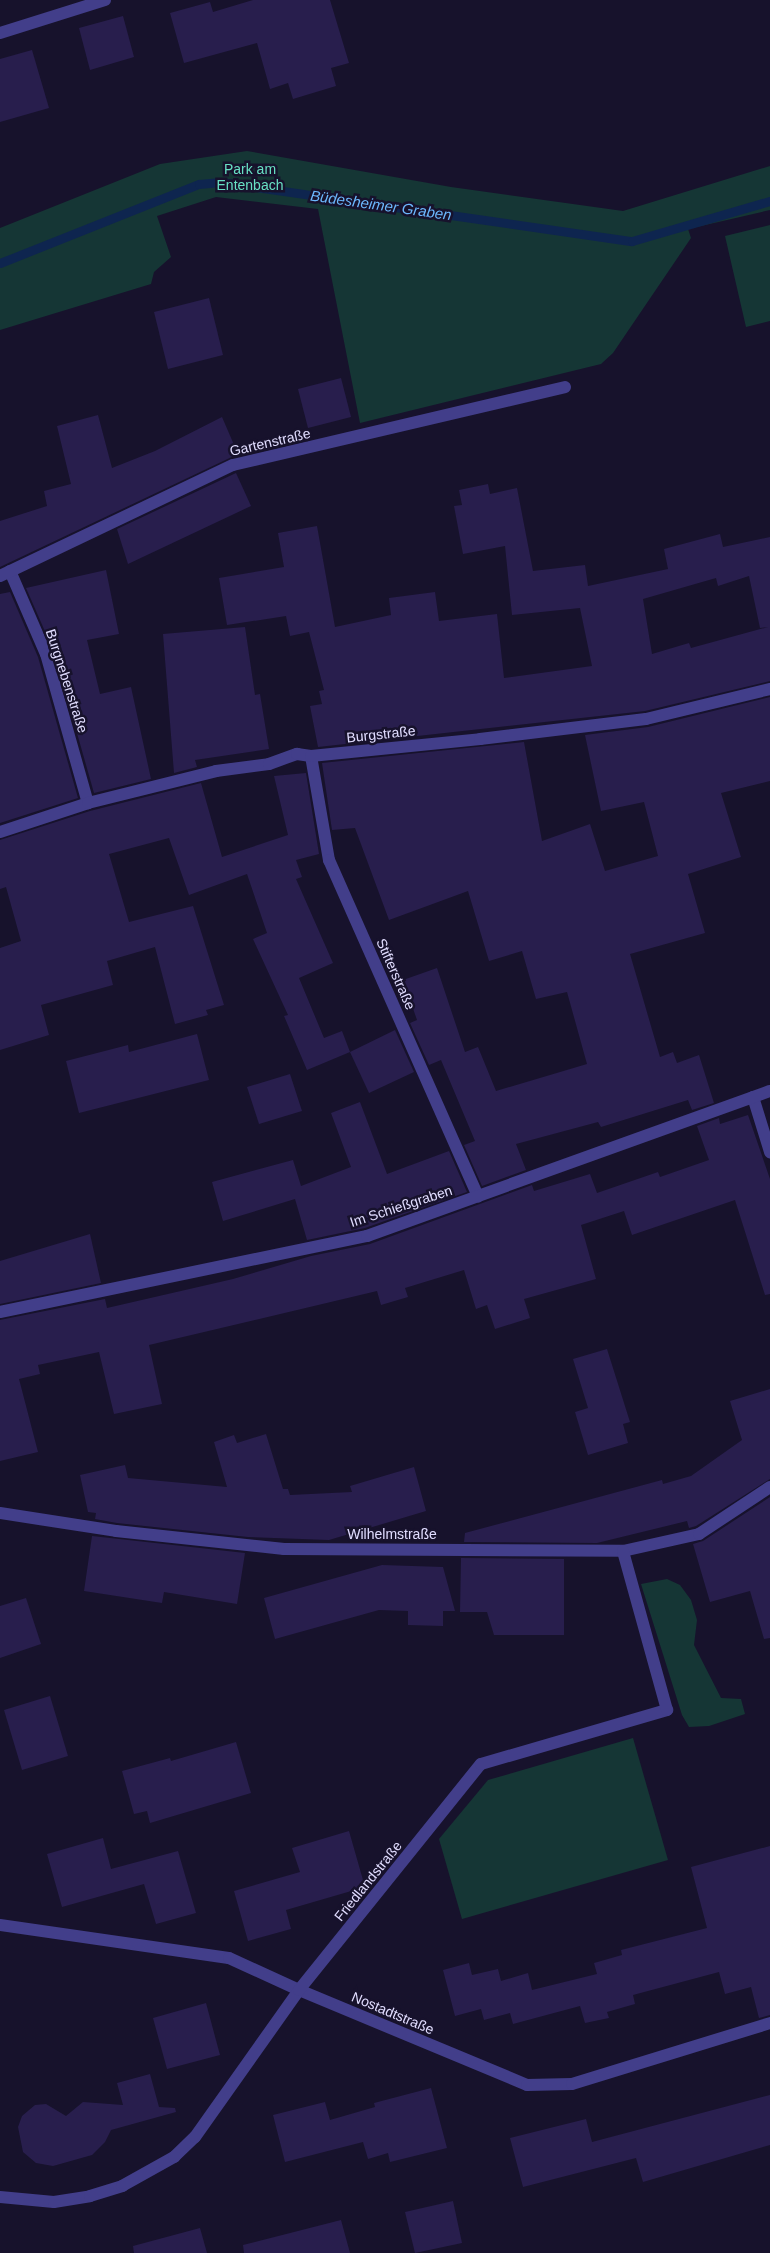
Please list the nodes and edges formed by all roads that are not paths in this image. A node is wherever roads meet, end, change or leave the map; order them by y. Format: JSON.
{"nodes":[{"id":1,"x":105,"y":0,"type":"edge"},
{"id":2,"x":0,"y":33,"type":"edge"},
{"id":3,"x":565,"y":387,"type":"dead end"},
{"id":4,"x":5,"y":574,"type":"edge"},
{"id":5,"x":770,"y":689,"type":"edge"},
{"id":6,"x":311,"y":756,"type":"junction"},
{"id":7,"x":88,"y":803,"type":"junction"},
{"id":8,"x":0,"y":832,"type":"edge"},
{"id":9,"x":770,"y":1091,"type":"edge"},
{"id":10,"x":753,"y":1097,"type":"junction"},
{"id":11,"x":770,"y":1152,"type":"edge"},
{"id":12,"x":478,"y":1197,"type":"junction"},
{"id":13,"x":0,"y":1312,"type":"edge"},
{"id":14,"x":770,"y":1487,"type":"edge"},
{"id":15,"x":0,"y":1513,"type":"edge"},
{"id":16,"x":623,"y":1551,"type":"junction"},
{"id":17,"x":0,"y":1925,"type":"edge"},
{"id":18,"x":299,"y":1990,"type":"junction"},
{"id":19,"x":770,"y":2023,"type":"edge"},
{"id":20,"x":0,"y":2197,"type":"edge"}],
"edges":[{"from":1,"to":2,"type":"street"},
{"from":3,"to":4,"type":"street","name":"Gartenstraße"},
{"from":4,"to":7,"type":"street","name":"Burgnebenstraße"},
{"from":5,"to":6,"type":"street","name":"Burgstraße"},
{"from":6,"to":7,"type":"street","name":"Burgstraße"},
{"from":6,"to":12,"type":"street","name":"Stifterstraße"},
{"from":7,"to":8,"type":"street","name":"Burgstraße"},
{"from":9,"to":10,"type":"street","name":"Im Schießgraben"},
{"from":10,"to":11,"type":"street"},
{"from":10,"to":12,"type":"street","name":"Im Schießgraben"},
{"from":12,"to":13,"type":"street","name":"Im Schießgraben"},
{"from":14,"to":16,"type":"street","name":"Wilhelmstraße"},
{"from":15,"to":16,"type":"street","name":"Wilhelmstraße"},
{"from":16,"to":18,"type":"street","name":"Friedlandstraße"},
{"from":17,"to":18,"type":"street","name":"Nostadtstraße"},
{"from":18,"to":19,"type":"street","name":"Nostadtstraße"},
{"from":18,"to":20,"type":"street","name":"Friedlandstraße"}]}
